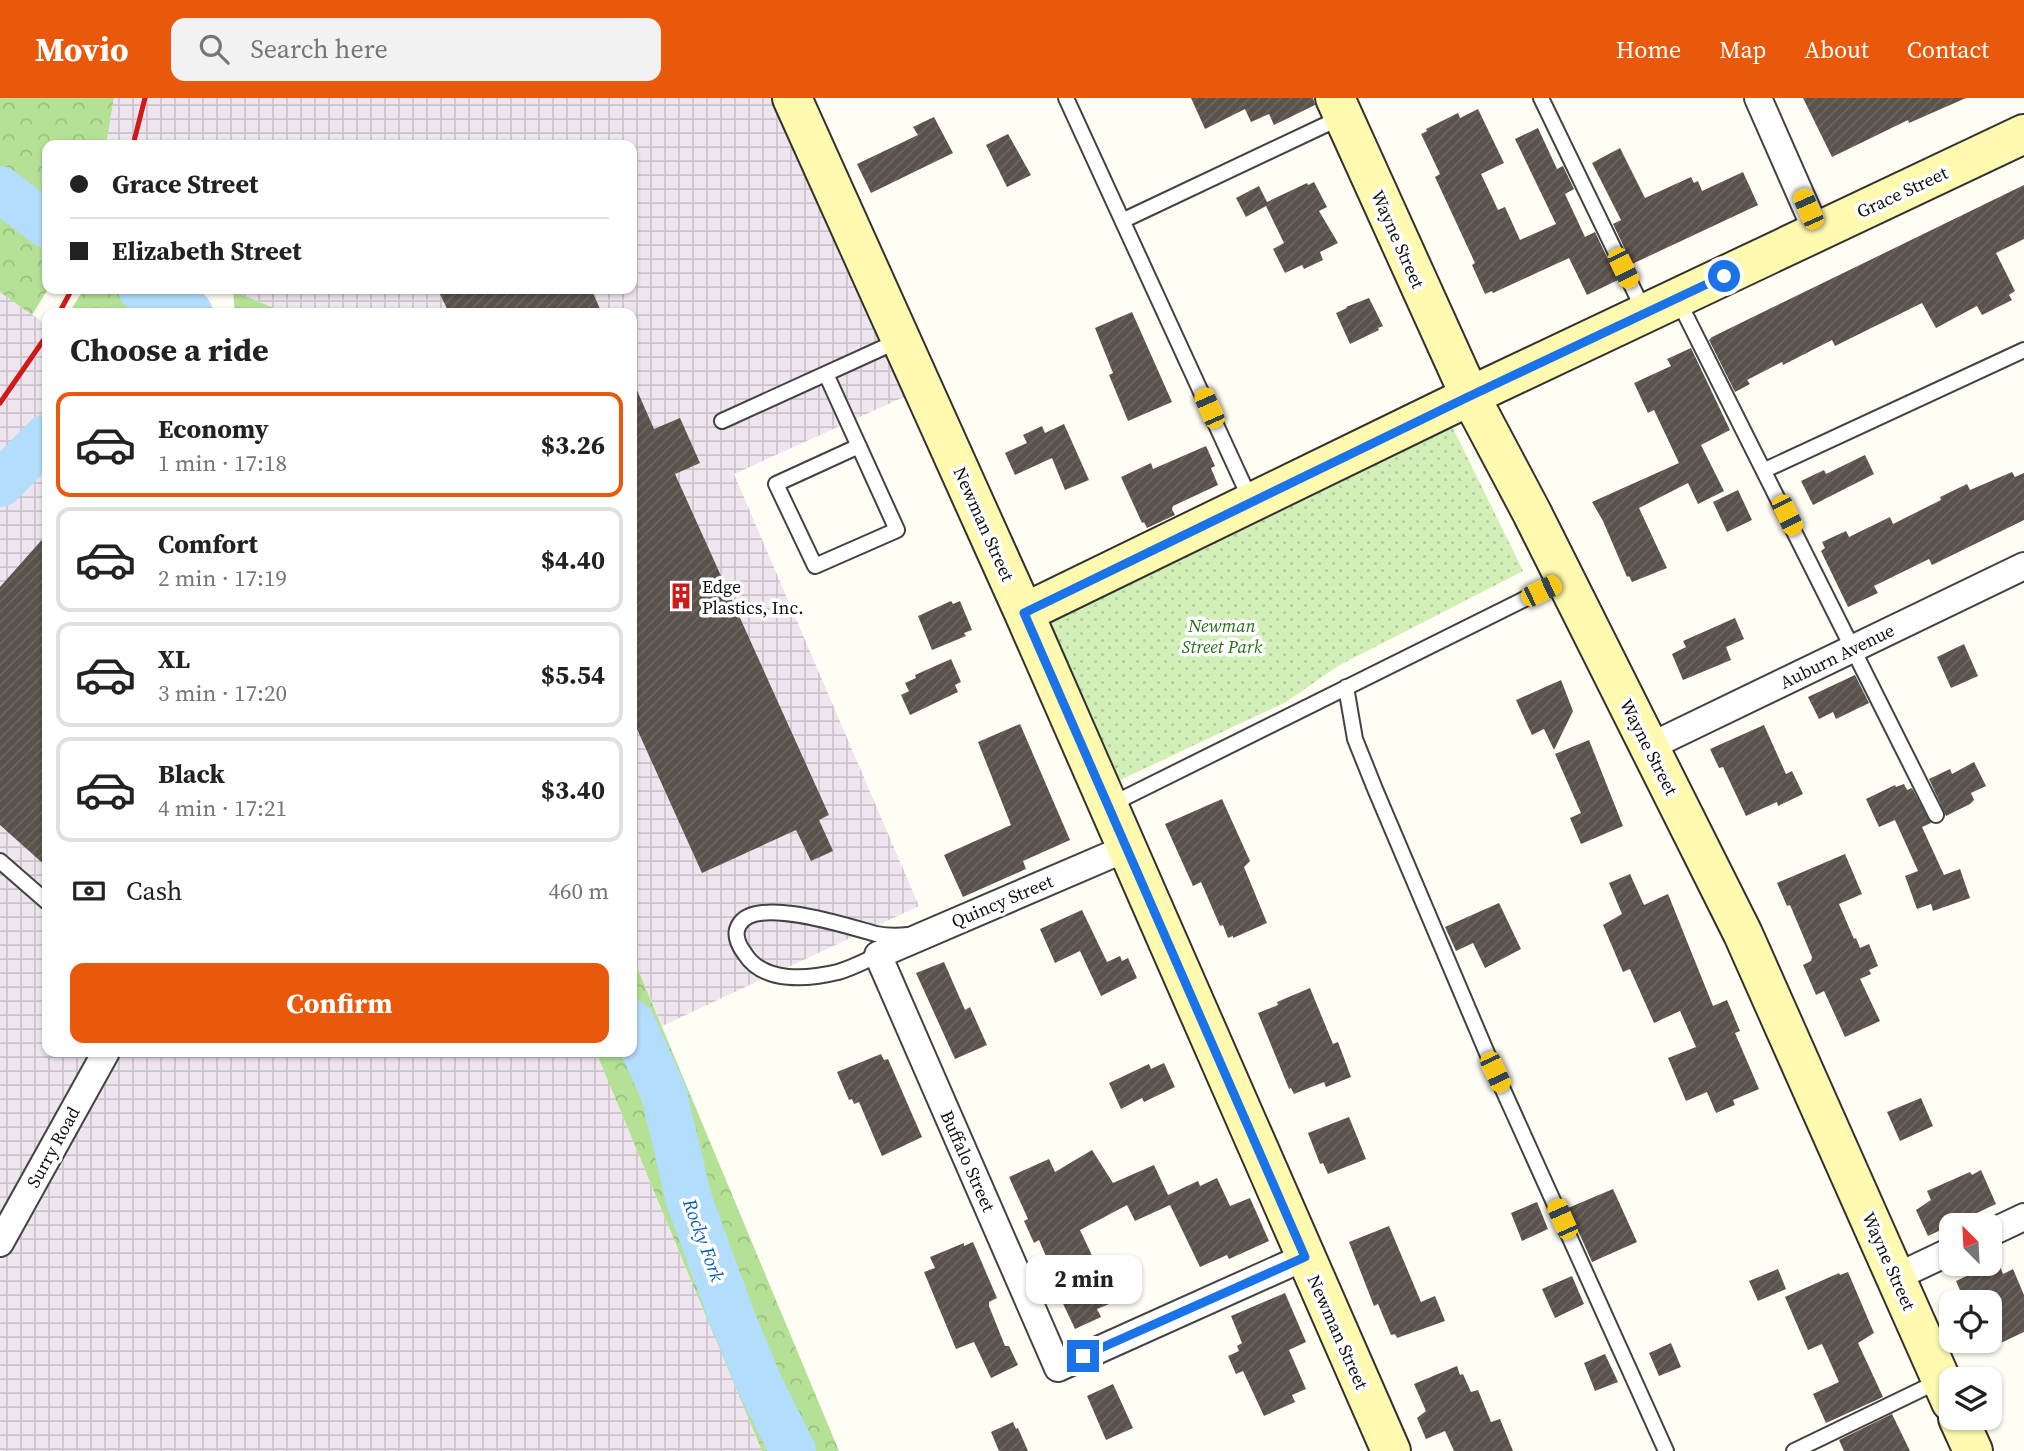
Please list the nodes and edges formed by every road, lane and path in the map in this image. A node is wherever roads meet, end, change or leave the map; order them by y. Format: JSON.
{"nodes":[{"id":1,"x":792,"y":98,"type":"edge"},
{"id":2,"x":1066,"y":98,"type":"edge"},
{"id":3,"x":1541,"y":98,"type":"edge"},
{"id":4,"x":1758,"y":98,"type":"edge"},
{"id":5,"x":1339,"y":107,"type":"edge"},
{"id":6,"x":2024,"y":134,"type":"edge"},
{"id":7,"x":1124,"y":220,"type":"junction"},
{"id":8,"x":1817,"y":232,"type":"junction"},
{"id":9,"x":1661,"y":306,"type":"junction"},
{"id":10,"x":901,"y":340,"type":"junction"},
{"id":11,"x":2024,"y":350,"type":"edge"},
{"id":12,"x":827,"y":374,"type":"junction"},
{"id":13,"x":1470,"y":396,"type":"junction"},
{"id":14,"x":722,"y":421,"type":"dead end"},
{"id":15,"x":859,"y":446,"type":"junction"},
{"id":16,"x":1765,"y":470,"type":"junction"},
{"id":17,"x":1252,"y":502,"type":"junction"},
{"id":18,"x":2024,"y":566,"type":"edge"},
{"id":19,"x":1565,"y":579,"type":"junction"},
{"id":20,"x":1024,"y":613,"type":"junction"},
{"id":21,"x":1852,"y":649,"type":"junction"},
{"id":22,"x":1346,"y":687,"type":"junction"},
{"id":23,"x":1649,"y":747,"type":"junction"},
{"id":24,"x":1108,"y":806,"type":"junction"},
{"id":25,"x":1936,"y":815,"type":"dead end"},
{"id":26,"x":1127,"y":848,"type":"junction"},
{"id":27,"x":0,"y":861,"type":"edge"},
{"id":28,"x":42,"y":898,"type":"edge"},
{"id":29,"x":924,"y":934,"type":"junction"},
{"id":30,"x":878,"y":955,"type":"junction"},
{"id":31,"x":103,"y":1057,"type":"edge"},
{"id":32,"x":2024,"y":1217,"type":"edge"},
{"id":33,"x":2002,"y":1227,"type":"edge"},
{"id":34,"x":0,"y":1243,"type":"edge"},
{"id":35,"x":1305,"y":1257,"type":"junction"},
{"id":36,"x":1939,"y":1257,"type":"edge"},
{"id":37,"x":1896,"y":1277,"type":"junction"},
{"id":38,"x":1939,"y":1373,"type":"edge"},
{"id":39,"x":1939,"y":1394,"type":"edge"},
{"id":40,"x":1963,"y":1430,"type":"edge"},
{"id":41,"x":1385,"y":1446,"type":"edge"},
{"id":42,"x":1666,"y":1451,"type":"edge"},
{"id":43,"x":1794,"y":1451,"type":"edge"},
{"id":44,"x":1973,"y":1451,"type":"edge"}],
"edges":[{"from":1,"to":10,"type":"street","name":"Newman Street"},
{"from":2,"to":7,"type":"lane"},
{"from":3,"to":9,"type":"lane"},
{"from":4,"to":8,"type":"street"},
{"from":5,"to":7,"type":"lane"},
{"from":5,"to":13,"type":"street","name":"Wayne Street"},
{"from":6,"to":8,"type":"street","name":"Grace Street"},
{"from":7,"to":17,"type":"lane"},
{"from":8,"to":9,"type":"street","name":"Grace Street"},
{"from":9,"to":13,"type":"street","name":"Grace Street"},
{"from":9,"to":16,"type":"lane"},
{"from":10,"to":12,"type":"lane"},
{"from":10,"to":20,"type":"street","name":"Newman Street"},
{"from":11,"to":16,"type":"lane"},
{"from":12,"to":14,"type":"lane"},
{"from":12,"to":15,"type":"lane"},
{"from":13,"to":17,"type":"street","name":"Grace Street"},
{"from":13,"to":19,"type":"street","name":"Wayne Street"},
{"from":15,"to":15,"type":"lane"},
{"from":16,"to":21,"type":"lane"},
{"from":17,"to":20,"type":"street","name":"Grace Street"},
{"from":18,"to":21,"type":"street","name":"Auburn Avenue"},
{"from":19,"to":22,"type":"lane"},
{"from":19,"to":23,"type":"street","name":"Wayne Street"},
{"from":20,"to":24,"type":"street","name":"Newman Street"},
{"from":21,"to":23,"type":"street","name":"Auburn Avenue"},
{"from":21,"to":25,"type":"lane"},
{"from":22,"to":24,"type":"lane"},
{"from":22,"to":42,"type":"lane"},
{"from":23,"to":37,"type":"street","name":"Wayne Street"},
{"from":24,"to":26,"type":"street","name":"Newman Street"},
{"from":26,"to":29,"type":"street","name":"Quincy Street"},
{"from":26,"to":35,"type":"street","name":"Newman Street"},
{"from":27,"to":28,"type":"lane"},
{"from":29,"to":30,"type":"street","name":"Quincy Street"},
{"from":29,"to":30,"type":"lane"},
{"from":30,"to":35,"type":"street","name":"Buffalo Street"},
{"from":31,"to":34,"type":"street","name":"Surry Road"},
{"from":32,"to":33,"type":"street"},
{"from":35,"to":41,"type":"street","name":"Newman Street"},
{"from":36,"to":37,"type":"street"},
{"from":37,"to":38,"type":"street","name":"Wayne Street"},
{"from":39,"to":43,"type":"lane"},
{"from":40,"to":44,"type":"street"}]}
